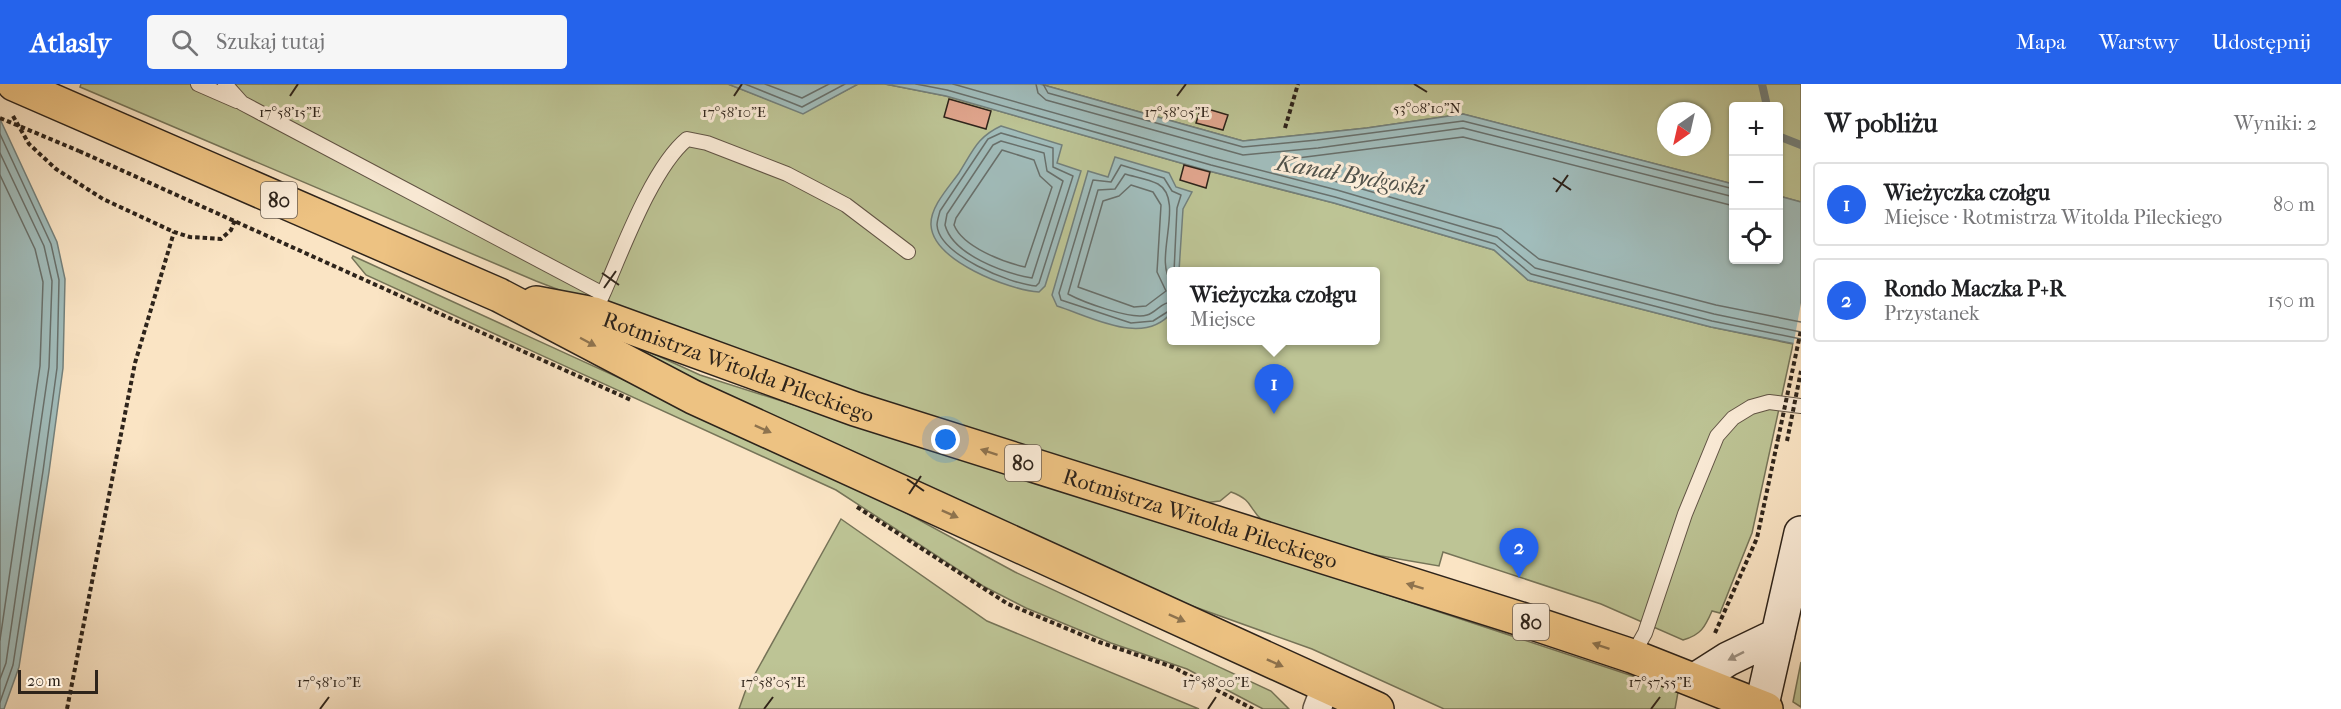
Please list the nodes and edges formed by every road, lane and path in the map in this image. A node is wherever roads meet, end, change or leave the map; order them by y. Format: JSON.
{"nodes":[{"id":1,"x":198,"y":84,"type":"edge"},
{"id":2,"x":225,"y":84,"type":"edge"},
{"id":3,"x":1298,"y":84,"type":"edge"},
{"id":4,"x":13,"y":99,"type":"edge"},
{"id":5,"x":242,"y":103,"type":"junction"},
{"id":6,"x":0,"y":118,"type":"edge"},
{"id":7,"x":1285,"y":128,"type":"dead end"},
{"id":8,"x":235,"y":220,"type":"junction"},
{"id":9,"x":174,"y":232,"type":"junction"},
{"id":10,"x":908,"y":252,"type":"dead end"},
{"id":11,"x":499,"y":295,"type":"junction"},
{"id":12,"x":598,"y":304,"type":"junction"},
{"id":13,"x":1801,"y":330,"type":"edge"},
{"id":14,"x":1801,"y":371,"type":"edge"},
{"id":15,"x":636,"y":403,"type":"dead end"},
{"id":16,"x":1801,"y":406,"type":"edge"},
{"id":17,"x":1787,"y":441,"type":"dead end"},
{"id":18,"x":850,"y":502,"type":"dead end"},
{"id":19,"x":1801,"y":533,"type":"edge"},
{"id":20,"x":1778,"y":635,"type":"junction"},
{"id":21,"x":1713,"y":637,"type":"dead end"},
{"id":22,"x":1632,"y":656,"type":"junction"},
{"id":23,"x":1695,"y":680,"type":"junction"},
{"id":24,"x":1321,"y":697,"type":"edge"},
{"id":25,"x":1763,"y":708,"type":"edge"},
{"id":26,"x":67,"y":709,"type":"edge"},
{"id":27,"x":1253,"y":709,"type":"edge"},
{"id":28,"x":1377,"y":709,"type":"edge"}],
"edges":[{"from":1,"to":5,"type":"lane"},
{"from":2,"to":5,"type":"lane"},
{"from":3,"to":7,"type":"path"},
{"from":4,"to":9,"type":"path"},
{"from":4,"to":11,"type":"main road","name":"Rotmistrza Witolda Pileckiego","number":"80"},
{"from":5,"to":12,"type":"lane"},
{"from":6,"to":8,"type":"path","bridge":true},
{"from":8,"to":9,"type":"path"},
{"from":8,"to":15,"type":"path"},
{"from":9,"to":26,"type":"path"},
{"from":10,"to":12,"type":"lane"},
{"from":11,"to":12,"type":"main road","name":"Rotmistrza Witolda Pileckiego","number":"80"},
{"from":11,"to":24,"type":"main road","name":"Rotmistrza Witolda Pileckiego","number":"80","one_way":true},
{"from":22,"to":12,"type":"main road","name":"Rotmistrza Witolda Pileckiego","number":"80","one_way":true},
{"from":13,"to":21,"type":"path","bridge":true},
{"from":14,"to":17,"type":"path","bridge":true},
{"from":16,"to":22,"type":"lane"},
{"from":18,"to":27,"type":"path"},
{"from":19,"to":20,"type":"main road"},
{"from":20,"to":23,"type":"main road","one_way":true},
{"from":20,"to":25,"type":"main road"},
{"from":22,"to":23,"type":"main road","name":"Rotmistrza Witolda Pileckiego","number":"80"},
{"from":23,"to":25,"type":"main road","name":"Rotmistrza Witolda Pileckiego","number":"80"},
{"from":24,"to":28,"type":"main road","name":"Rotmistrza Witolda Pileckiego","number":"80"}]}
